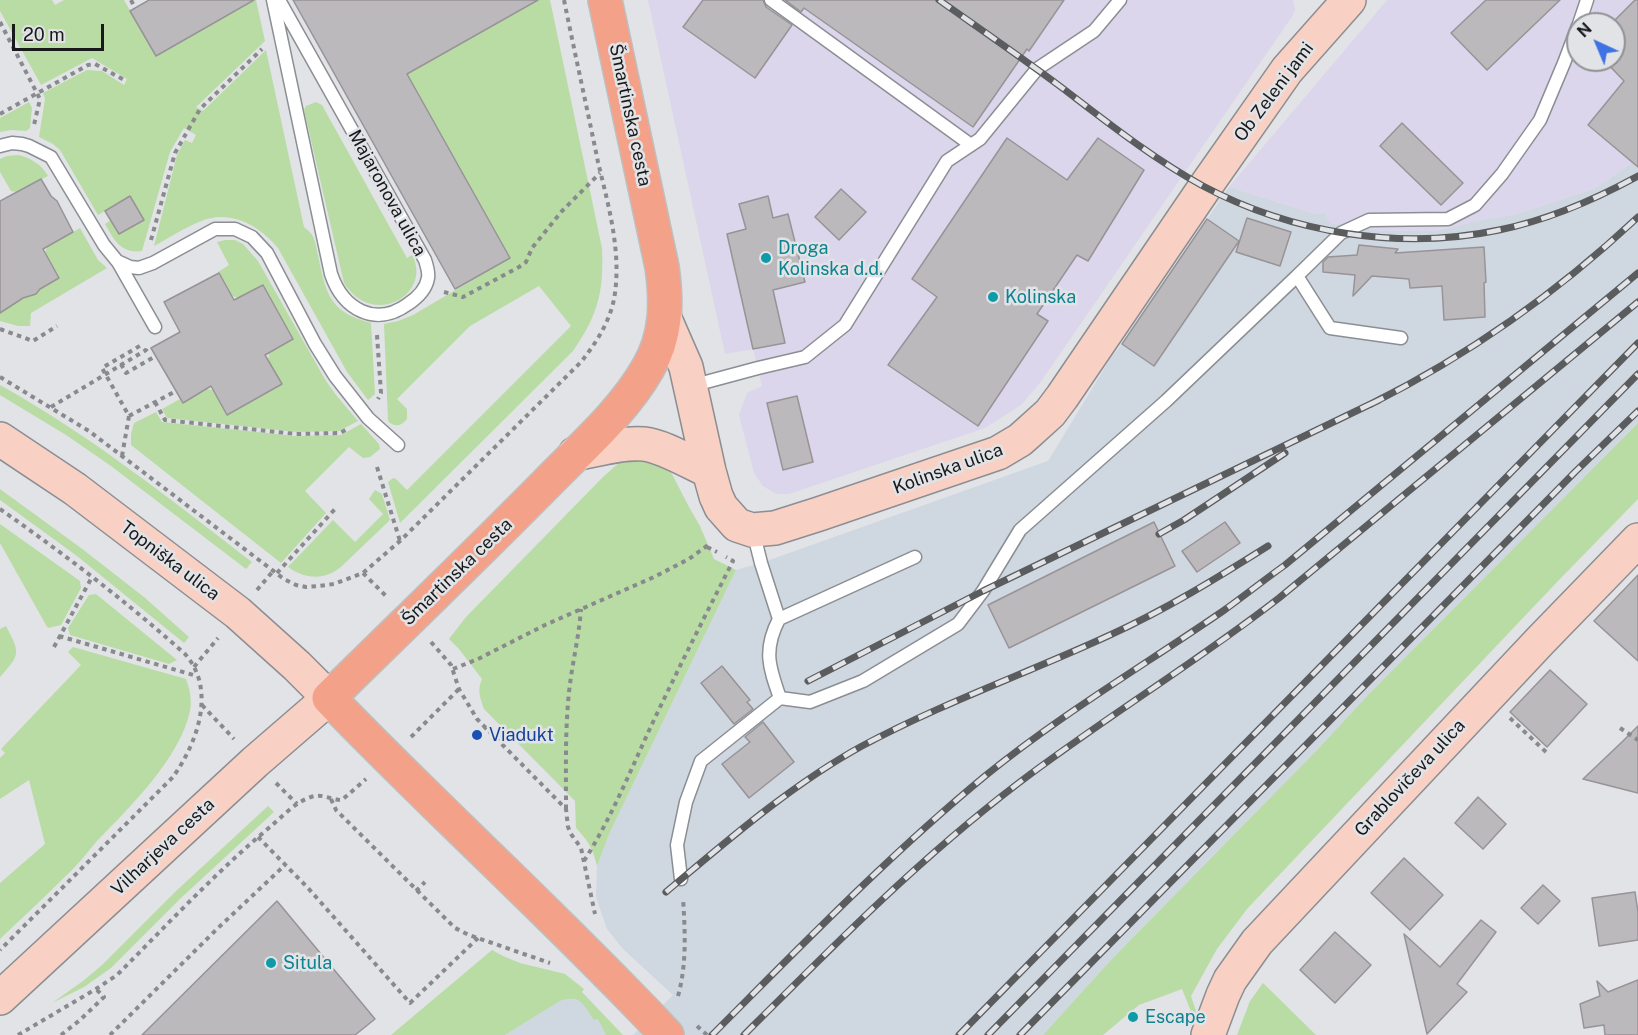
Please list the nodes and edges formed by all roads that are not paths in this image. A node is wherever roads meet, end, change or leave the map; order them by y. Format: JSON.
{"nodes":[{"id":1,"x":273,"y":0,"type":"edge"},
{"id":2,"x":279,"y":0,"type":"edge"},
{"id":3,"x":605,"y":0,"type":"edge"},
{"id":4,"x":771,"y":0,"type":"edge"},
{"id":5,"x":1120,"y":0,"type":"edge"},
{"id":6,"x":1341,"y":2,"type":"edge"},
{"id":7,"x":1566,"y":55,"type":"edge"},
{"id":8,"x":0,"y":146,"type":"edge"},
{"id":9,"x":971,"y":146,"type":"junction"},
{"id":10,"x":1204,"y":187,"type":"joint"},
{"id":11,"x":117,"y":261,"type":"junction"},
{"id":12,"x":1297,"y":276,"type":"junction"},
{"id":13,"x":665,"y":320,"type":"junction"},
{"id":14,"x":153,"y":333,"type":"road end"},
{"id":15,"x":1401,"y":338,"type":"dead end"},
{"id":16,"x":690,"y":386,"type":"junction"},
{"id":17,"x":0,"y":439,"type":"edge"},
{"id":18,"x":398,"y":445,"type":"dead end"},
{"id":19,"x":575,"y":454,"type":"junction"},
{"id":20,"x":709,"y":471,"type":"junction"},
{"id":21,"x":752,"y":530,"type":"junction"},
{"id":22,"x":1638,"y":540,"type":"edge"},
{"id":23,"x":915,"y":557,"type":"dead end"},
{"id":24,"x":779,"y":619,"type":"junction"},
{"id":25,"x":329,"y":698,"type":"junction"},
{"id":26,"x":780,"y":698,"type":"junction"},
{"id":27,"x":681,"y":879,"type":"road end"},
{"id":28,"x":0,"y":998,"type":"edge"},
{"id":29,"x":667,"y":1035,"type":"edge"},
{"id":30,"x":1208,"y":1035,"type":"edge"}],
"edges":[{"from":1,"to":2,"type":"lane","name":"Majaronova ulica"},
{"from":3,"to":13,"type":"main road","name":"Šmartinska cesta"},
{"from":4,"to":9,"type":"lane"},
{"from":5,"to":9,"type":"lane"},
{"from":6,"to":10,"type":"street","name":"Ob Zeleni jami"},
{"from":7,"to":12,"type":"lane"},
{"from":8,"to":11,"type":"lane"},
{"from":9,"to":16,"type":"lane"},
{"from":10,"to":21,"type":"street","name":"Kolinska ulica"},
{"from":11,"to":14,"type":"lane"},
{"from":11,"to":18,"type":"lane"},
{"from":12,"to":15,"type":"lane"},
{"from":12,"to":26,"type":"lane"},
{"from":13,"to":16,"type":"street"},
{"from":13,"to":19,"type":"main road","name":"Šmartinska cesta"},
{"from":16,"to":20,"type":"street"},
{"from":17,"to":25,"type":"street","name":"Topniška ulica"},
{"from":19,"to":20,"type":"street"},
{"from":19,"to":25,"type":"main road","name":"Šmartinska cesta"},
{"from":20,"to":21,"type":"street"},
{"from":21,"to":24,"type":"lane"},
{"from":22,"to":30,"type":"street","name":"Grablovičeva ulica"},
{"from":23,"to":24,"type":"lane"},
{"from":24,"to":26,"type":"lane"},
{"from":25,"to":28,"type":"street","name":"Vilharjeva cesta"},
{"from":25,"to":29,"type":"main road"},
{"from":26,"to":27,"type":"lane"}]}
